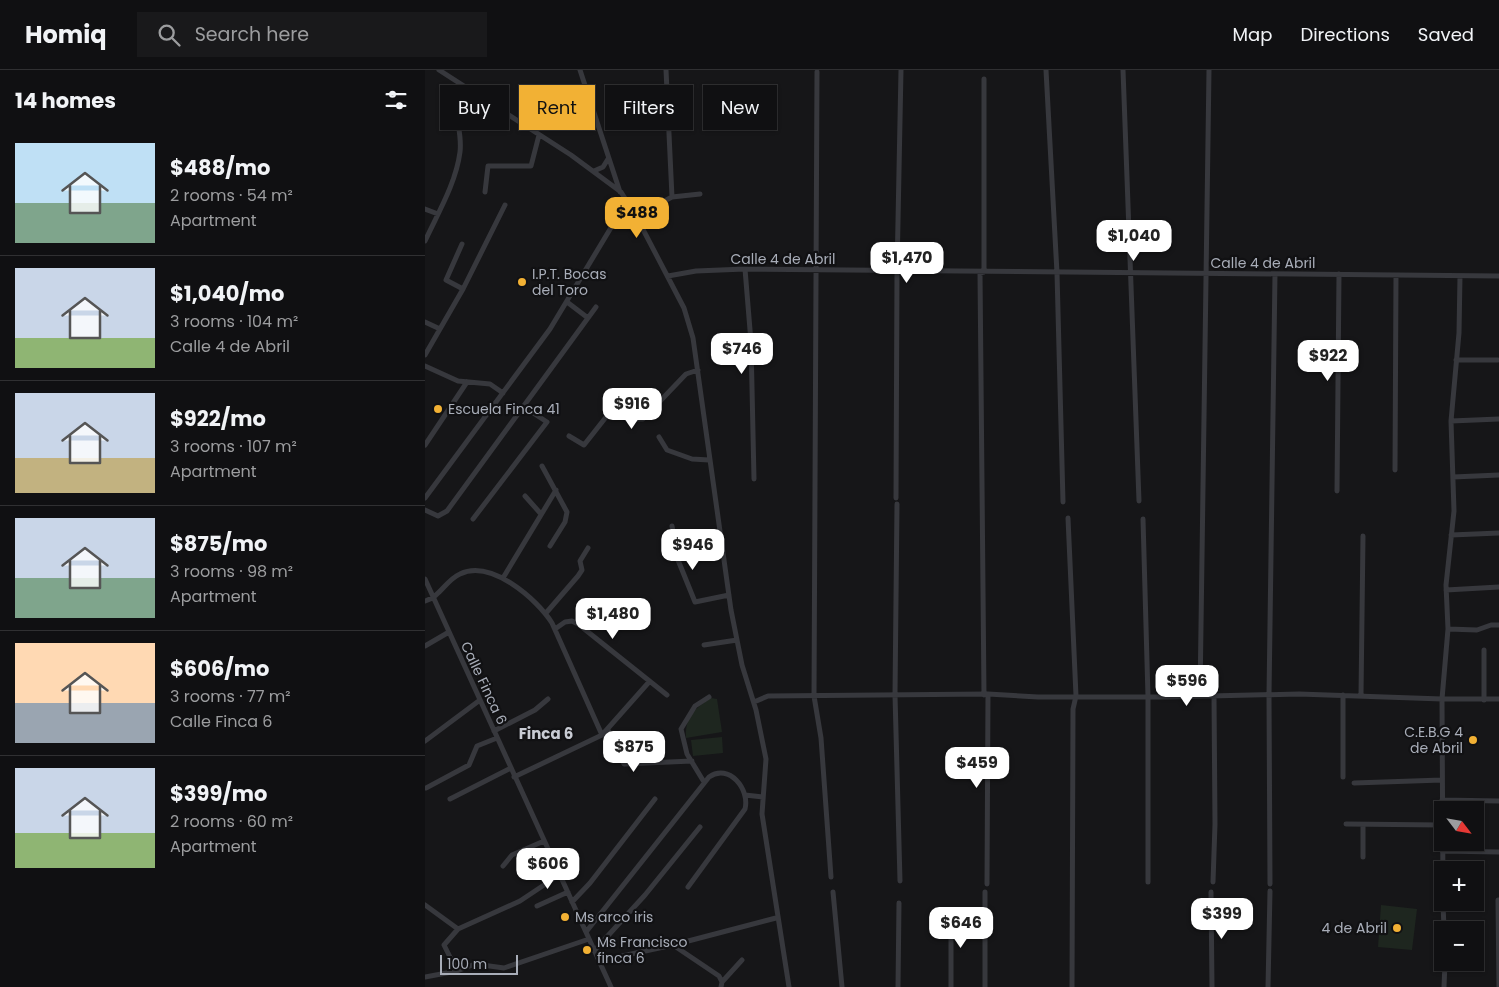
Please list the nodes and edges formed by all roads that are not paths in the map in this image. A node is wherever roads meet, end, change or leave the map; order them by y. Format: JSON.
{"nodes":[{"id":1,"x":439,"y":70,"type":"edge"},
{"id":2,"x":580,"y":70,"type":"edge"},
{"id":3,"x":666,"y":70,"type":"edge"},
{"id":4,"x":901,"y":70,"type":"edge"},
{"id":5,"x":1046,"y":70,"type":"edge"},
{"id":6,"x":1123,"y":70,"type":"edge"},
{"id":7,"x":1209,"y":70,"type":"edge"},
{"id":8,"x":817,"y":72,"type":"dead end"},
{"id":9,"x":984,"y":79,"type":"dead end"},
{"id":10,"x":460,"y":84,"type":"junction"},
{"id":11,"x":539,"y":135,"type":"junction"},
{"id":12,"x":609,"y":159,"type":"junction"},
{"id":13,"x":594,"y":171,"type":"junction"},
{"id":14,"x":485,"y":192,"type":"dead end"},
{"id":15,"x":621,"y":192,"type":"junction"},
{"id":16,"x":700,"y":194,"type":"dead end"},
{"id":17,"x":672,"y":197,"type":"junction"},
{"id":18,"x":627,"y":201,"type":"junction"},
{"id":19,"x":505,"y":205,"type":"dead end"},
{"id":20,"x":425,"y":209,"type":"edge"},
{"id":21,"x":437,"y":214,"type":"junction"},
{"id":22,"x":636,"y":216,"type":"junction"},
{"id":23,"x":425,"y":241,"type":"edge"},
{"id":24,"x":462,"y":244,"type":"dead end"},
{"id":25,"x":745,"y":270,"type":"junction"},
{"id":26,"x":817,"y":271,"type":"junction"},
{"id":27,"x":897,"y":272,"type":"junction"},
{"id":28,"x":1131,"y":272,"type":"junction"},
{"id":29,"x":982,"y":273,"type":"junction"},
{"id":30,"x":1057,"y":273,"type":"junction"},
{"id":31,"x":1205,"y":274,"type":"junction"},
{"id":32,"x":1275,"y":274,"type":"junction"},
{"id":33,"x":1339,"y":274,"type":"junction"},
{"id":34,"x":1396,"y":275,"type":"junction"},
{"id":35,"x":668,"y":276,"type":"junction"},
{"id":36,"x":1460,"y":276,"type":"junction"},
{"id":37,"x":1499,"y":276,"type":"edge"},
{"id":38,"x":463,"y":289,"type":"junction"},
{"id":39,"x":567,"y":302,"type":"junction"},
{"id":40,"x":596,"y":307,"type":"dead end"},
{"id":41,"x":588,"y":318,"type":"junction"},
{"id":42,"x":425,"y":322,"type":"edge"},
{"id":43,"x":440,"y":329,"type":"junction"},
{"id":44,"x":425,"y":355,"type":"edge"},
{"id":45,"x":1456,"y":360,"type":"junction"},
{"id":46,"x":1497,"y":360,"type":"dead end"},
{"id":47,"x":425,"y":366,"type":"edge"},
{"id":48,"x":698,"y":370,"type":"junction"},
{"id":49,"x":467,"y":382,"type":"junction"},
{"id":50,"x":503,"y":393,"type":"junction"},
{"id":51,"x":524,"y":407,"type":"junction"},
{"id":52,"x":1499,"y":418,"type":"edge"},
{"id":53,"x":1451,"y":421,"type":"junction"},
{"id":54,"x":569,"y":436,"type":"dead end"},
{"id":55,"x":659,"y":436,"type":"dead end"},
{"id":56,"x":425,"y":444,"type":"edge"},
{"id":57,"x":709,"y":460,"type":"junction"},
{"id":58,"x":542,"y":466,"type":"dead end"},
{"id":59,"x":1395,"y":470,"type":"dead end"},
{"id":60,"x":1499,"y":475,"type":"edge"},
{"id":61,"x":1453,"y":477,"type":"junction"},
{"id":62,"x":754,"y":479,"type":"dead end"},
{"id":63,"x":556,"y":490,"type":"junction"},
{"id":64,"x":1337,"y":491,"type":"dead end"},
{"id":65,"x":525,"y":496,"type":"dead end"},
{"id":66,"x":425,"y":498,"type":"edge"},
{"id":67,"x":1139,"y":501,"type":"dead end"},
{"id":68,"x":1063,"y":502,"type":"dead end"},
{"id":69,"x":425,"y":510,"type":"edge"},
{"id":70,"x":541,"y":514,"type":"junction"},
{"id":71,"x":473,"y":518,"type":"dead end"},
{"id":72,"x":1069,"y":518,"type":"dead end"},
{"id":73,"x":1143,"y":518,"type":"dead end"},
{"id":74,"x":672,"y":526,"type":"dead end"},
{"id":75,"x":1499,"y":533,"type":"edge"},
{"id":76,"x":1451,"y":535,"type":"junction"},
{"id":77,"x":1363,"y":536,"type":"dead end"},
{"id":78,"x":550,"y":546,"type":"dead end"},
{"id":79,"x":588,"y":548,"type":"dead end"},
{"id":80,"x":503,"y":578,"type":"junction"},
{"id":81,"x":425,"y":579,"type":"edge"},
{"id":82,"x":1499,"y":587,"type":"edge"},
{"id":83,"x":1446,"y":590,"type":"junction"},
{"id":84,"x":729,"y":595,"type":"junction"},
{"id":85,"x":434,"y":599,"type":"junction"},
{"id":86,"x":425,"y":602,"type":"edge"},
{"id":87,"x":546,"y":613,"type":"junction"},
{"id":88,"x":1499,"y":625,"type":"edge"},
{"id":89,"x":555,"y":629,"type":"junction"},
{"id":90,"x":1448,"y":630,"type":"junction"},
{"id":91,"x":449,"y":632,"type":"junction"},
{"id":92,"x":737,"y":640,"type":"junction"},
{"id":93,"x":704,"y":645,"type":"dead end"},
{"id":94,"x":425,"y":646,"type":"edge"},
{"id":95,"x":1484,"y":650,"type":"dead end"},
{"id":96,"x":649,"y":682,"type":"junction"},
{"id":97,"x":667,"y":695,"type":"dead end"},
{"id":98,"x":895,"y":695,"type":"junction"},
{"id":99,"x":986,"y":695,"type":"junction"},
{"id":100,"x":1269,"y":695,"type":"junction"},
{"id":101,"x":1343,"y":695,"type":"junction"},
{"id":102,"x":1361,"y":695,"type":"junction"},
{"id":103,"x":814,"y":696,"type":"junction"},
{"id":104,"x":1076,"y":696,"type":"junction"},
{"id":105,"x":1199,"y":696,"type":"junction"},
{"id":106,"x":1214,"y":696,"type":"junction"},
{"id":107,"x":709,"y":697,"type":"dead end"},
{"id":108,"x":1148,"y":697,"type":"junction"},
{"id":109,"x":548,"y":699,"type":"dead end"},
{"id":110,"x":1442,"y":699,"type":"junction"},
{"id":111,"x":1499,"y":699,"type":"edge"},
{"id":112,"x":480,"y":700,"type":"junction"},
{"id":113,"x":1484,"y":700,"type":"junction"},
{"id":114,"x":754,"y":702,"type":"junction"},
{"id":115,"x":608,"y":730,"type":"junction"},
{"id":116,"x":494,"y":731,"type":"junction"},
{"id":117,"x":602,"y":735,"type":"junction"},
{"id":118,"x":497,"y":738,"type":"junction"},
{"id":119,"x":425,"y":741,"type":"edge"},
{"id":120,"x":691,"y":761,"type":"junction"},
{"id":121,"x":511,"y":768,"type":"junction"},
{"id":122,"x":515,"y":777,"type":"junction"},
{"id":123,"x":1343,"y":777,"type":"dead end"},
{"id":124,"x":1442,"y":780,"type":"junction"},
{"id":125,"x":704,"y":782,"type":"junction"},
{"id":126,"x":1354,"y":783,"type":"dead end"},
{"id":127,"x":426,"y":788,"type":"dead end"},
{"id":128,"x":745,"y":796,"type":"junction"},
{"id":129,"x":763,"y":797,"type":"junction"},
{"id":130,"x":450,"y":799,"type":"dead end"},
{"id":131,"x":655,"y":799,"type":"dead end"},
{"id":132,"x":1442,"y":800,"type":"joint"},
{"id":133,"x":1499,"y":801,"type":"edge"},
{"id":134,"x":1346,"y":824,"type":"dead end"},
{"id":135,"x":1363,"y":825,"type":"junction"},
{"id":136,"x":1434,"y":825,"type":"edge"},
{"id":137,"x":700,"y":827,"type":"dead end"},
{"id":138,"x":544,"y":841,"type":"junction"},
{"id":139,"x":1442,"y":851,"type":"joint"},
{"id":140,"x":1499,"y":852,"type":"edge"},
{"id":141,"x":1363,"y":857,"type":"dead end"},
{"id":142,"x":1442,"y":861,"type":"edge"},
{"id":143,"x":503,"y":866,"type":"dead end"},
{"id":144,"x":559,"y":875,"type":"junction"},
{"id":145,"x":831,"y":876,"type":"dead end"},
{"id":146,"x":900,"y":881,"type":"dead end"},
{"id":147,"x":1149,"y":882,"type":"dead end"},
{"id":148,"x":1213,"y":882,"type":"dead end"},
{"id":149,"x":987,"y":884,"type":"dead end"},
{"id":150,"x":1270,"y":884,"type":"dead end"},
{"id":151,"x":688,"y":887,"type":"dead end"},
{"id":152,"x":1270,"y":891,"type":"dead end"},
{"id":153,"x":567,"y":892,"type":"junction"},
{"id":154,"x":833,"y":892,"type":"dead end"},
{"id":155,"x":985,"y":892,"type":"dead end"},
{"id":156,"x":1211,"y":892,"type":"dead end"},
{"id":157,"x":1498,"y":900,"type":"edge"},
{"id":158,"x":572,"y":902,"type":"junction"},
{"id":159,"x":899,"y":903,"type":"dead end"},
{"id":160,"x":425,"y":905,"type":"edge"},
{"id":161,"x":537,"y":906,"type":"dead end"},
{"id":162,"x":951,"y":911,"type":"dead end"},
{"id":163,"x":777,"y":918,"type":"junction"},
{"id":164,"x":458,"y":929,"type":"junction"},
{"id":165,"x":585,"y":932,"type":"junction"},
{"id":166,"x":589,"y":939,"type":"junction"},
{"id":167,"x":673,"y":945,"type":"junction"},
{"id":168,"x":594,"y":951,"type":"junction"},
{"id":169,"x":742,"y":960,"type":"dead end"},
{"id":170,"x":599,"y":961,"type":"junction"},
{"id":171,"x":457,"y":971,"type":"junction"},
{"id":172,"x":1445,"y":971,"type":"edge"},
{"id":173,"x":425,"y":977,"type":"edge"},
{"id":174,"x":721,"y":984,"type":"edge"},
{"id":175,"x":611,"y":987,"type":"edge"},
{"id":176,"x":789,"y":987,"type":"edge"},
{"id":177,"x":842,"y":987,"type":"edge"},
{"id":178,"x":898,"y":987,"type":"edge"},
{"id":179,"x":951,"y":987,"type":"edge"},
{"id":180,"x":985,"y":987,"type":"edge"},
{"id":181,"x":1072,"y":987,"type":"edge"},
{"id":182,"x":1212,"y":987,"type":"edge"},
{"id":183,"x":1268,"y":987,"type":"edge"},
{"id":184,"x":1444,"y":987,"type":"edge"},
{"id":185,"x":1499,"y":987,"type":"edge"}],
"edges":[{"from":1,"to":10,"type":"street"},
{"from":2,"to":12,"type":"street"},
{"from":3,"to":17,"type":"street"},
{"from":4,"to":27,"type":"street"},
{"from":5,"to":30,"type":"street"},
{"from":6,"to":28,"type":"street"},
{"from":7,"to":31,"type":"street"},
{"from":8,"to":26,"type":"street"},
{"from":9,"to":29,"type":"street"},
{"from":10,"to":11,"type":"street"},
{"from":10,"to":21,"type":"street"},
{"from":11,"to":13,"type":"street"},
{"from":11,"to":14,"type":"street"},
{"from":12,"to":13,"type":"street"},
{"from":12,"to":15,"type":"street"},
{"from":13,"to":15,"type":"street"},
{"from":15,"to":18,"type":"street"},
{"from":16,"to":17,"type":"street"},
{"from":17,"to":22,"type":"street"},
{"from":18,"to":22,"type":"street"},
{"from":18,"to":39,"type":"street"},
{"from":19,"to":38,"type":"street"},
{"from":20,"to":21,"type":"street"},
{"from":21,"to":23,"type":"street"},
{"from":22,"to":35,"type":"street"},
{"from":24,"to":38,"type":"street"},
{"from":25,"to":26,"type":"street","name":"Calle 4 de Abril"},
{"from":25,"to":35,"type":"street","name":"Calle 4 de Abril"},
{"from":25,"to":62,"type":"street"},
{"from":26,"to":27,"type":"street","name":"Calle 4 de Abril"},
{"from":26,"to":103,"type":"street"},
{"from":27,"to":29,"type":"street","name":"Calle 4 de Abril"},
{"from":27,"to":98,"type":"street"},
{"from":28,"to":30,"type":"street","name":"Calle 4 de Abril"},
{"from":28,"to":31,"type":"street","name":"Calle 4 de Abril"},
{"from":28,"to":67,"type":"street"},
{"from":29,"to":30,"type":"street","name":"Calle 4 de Abril"},
{"from":29,"to":99,"type":"street"},
{"from":30,"to":68,"type":"street"},
{"from":31,"to":32,"type":"street","name":"Calle 4 de Abril"},
{"from":31,"to":105,"type":"street"},
{"from":32,"to":33,"type":"street","name":"Calle 4 de Abril"},
{"from":32,"to":100,"type":"street"},
{"from":33,"to":34,"type":"street","name":"Calle 4 de Abril"},
{"from":33,"to":64,"type":"street"},
{"from":34,"to":36,"type":"street","name":"Calle 4 de Abril"},
{"from":34,"to":59,"type":"street"},
{"from":35,"to":48,"type":"street"},
{"from":36,"to":37,"type":"street","name":"Calle 4 de Abril"},
{"from":36,"to":45,"type":"street"},
{"from":38,"to":43,"type":"street"},
{"from":39,"to":41,"type":"street"},
{"from":39,"to":50,"type":"street"},
{"from":40,"to":41,"type":"street"},
{"from":41,"to":51,"type":"street"},
{"from":42,"to":43,"type":"street"},
{"from":43,"to":44,"type":"street"},
{"from":45,"to":46,"type":"street"},
{"from":45,"to":53,"type":"street"},
{"from":47,"to":49,"type":"street"},
{"from":48,"to":54,"type":"street"},
{"from":48,"to":57,"type":"street"},
{"from":49,"to":50,"type":"street"},
{"from":49,"to":56,"type":"street"},
{"from":50,"to":66,"type":"street"},
{"from":51,"to":69,"type":"street"},
{"from":51,"to":71,"type":"street"},
{"from":52,"to":53,"type":"street"},
{"from":53,"to":61,"type":"street"},
{"from":55,"to":57,"type":"street"},
{"from":57,"to":84,"type":"street"},
{"from":58,"to":63,"type":"street"},
{"from":60,"to":61,"type":"street"},
{"from":61,"to":76,"type":"street"},
{"from":63,"to":70,"type":"street"},
{"from":63,"to":78,"type":"street"},
{"from":65,"to":70,"type":"street"},
{"from":70,"to":80,"type":"street"},
{"from":72,"to":104,"type":"street"},
{"from":73,"to":108,"type":"street"},
{"from":74,"to":84,"type":"street"},
{"from":75,"to":76,"type":"street"},
{"from":76,"to":83,"type":"street"},
{"from":77,"to":102,"type":"street"},
{"from":79,"to":87,"type":"street"},
{"from":80,"to":85,"type":"street"},
{"from":80,"to":87,"type":"street"},
{"from":81,"to":85,"type":"street","name":"Calle Finca 6"},
{"from":82,"to":83,"type":"street"},
{"from":83,"to":90,"type":"street"},
{"from":84,"to":92,"type":"street"},
{"from":85,"to":86,"type":"street"},
{"from":85,"to":91,"type":"street","name":"Calle Finca 6"},
{"from":87,"to":89,"type":"street"},
{"from":88,"to":90,"type":"street"},
{"from":89,"to":96,"type":"street"},
{"from":89,"to":117,"type":"street"},
{"from":90,"to":110,"type":"street"},
{"from":91,"to":94,"type":"street"},
{"from":91,"to":112,"type":"street","name":"Calle Finca 6"},
{"from":92,"to":93,"type":"street"},
{"from":92,"to":114,"type":"street"},
{"from":95,"to":113,"type":"street"},
{"from":96,"to":97,"type":"street"},
{"from":96,"to":115,"type":"street"},
{"from":98,"to":99,"type":"street"},
{"from":98,"to":103,"type":"street"},
{"from":98,"to":146,"type":"street"},
{"from":99,"to":104,"type":"street"},
{"from":99,"to":149,"type":"street"},
{"from":100,"to":101,"type":"street"},
{"from":100,"to":106,"type":"street"},
{"from":100,"to":150,"type":"street"},
{"from":101,"to":102,"type":"street"},
{"from":101,"to":123,"type":"street"},
{"from":102,"to":110,"type":"street"},
{"from":103,"to":114,"type":"street"},
{"from":103,"to":145,"type":"street"},
{"from":104,"to":108,"type":"street"},
{"from":104,"to":181,"type":"street"},
{"from":105,"to":106,"type":"street"},
{"from":105,"to":108,"type":"street"},
{"from":106,"to":148,"type":"street"},
{"from":107,"to":120,"type":"street"},
{"from":108,"to":147,"type":"street"},
{"from":109,"to":116,"type":"street"},
{"from":110,"to":113,"type":"street"},
{"from":110,"to":124,"type":"street"},
{"from":111,"to":113,"type":"street"},
{"from":112,"to":116,"type":"street","name":"Calle Finca 6"},
{"from":112,"to":119,"type":"street"},
{"from":114,"to":129,"type":"street"},
{"from":115,"to":117,"type":"street"},
{"from":115,"to":120,"type":"street"},
{"from":116,"to":118,"type":"street","name":"Calle Finca 6"},
{"from":117,"to":122,"type":"street"},
{"from":118,"to":121,"type":"street","name":"Calle Finca 6"},
{"from":118,"to":127,"type":"street"},
{"from":120,"to":125,"type":"street"},
{"from":121,"to":122,"type":"street","name":"Calle Finca 6"},
{"from":121,"to":130,"type":"street"},
{"from":122,"to":138,"type":"street","name":"Calle Finca 6"},
{"from":124,"to":126,"type":"street"},
{"from":124,"to":132,"type":"street"},
{"from":125,"to":128,"type":"street"},
{"from":125,"to":165,"type":"street"},
{"from":128,"to":129,"type":"street"},
{"from":128,"to":151,"type":"street"},
{"from":129,"to":163,"type":"street"},
{"from":131,"to":158,"type":"street"},
{"from":132,"to":133,"type":"street"},
{"from":134,"to":135,"type":"street"},
{"from":135,"to":136,"type":"street"},
{"from":135,"to":141,"type":"street"},
{"from":137,"to":168,"type":"street"},
{"from":138,"to":143,"type":"street"},
{"from":138,"to":144,"type":"street","name":"Calle Finca 6"},
{"from":139,"to":140,"type":"street"},
{"from":139,"to":142,"type":"street"},
{"from":144,"to":153,"type":"street","name":"Calle Finca 6"},
{"from":144,"to":164,"type":"street"},
{"from":152,"to":183,"type":"street"},
{"from":153,"to":158,"type":"street","name":"Calle Finca 6"},
{"from":153,"to":161,"type":"street"},
{"from":154,"to":177,"type":"street"},
{"from":155,"to":180,"type":"street"},
{"from":156,"to":182,"type":"street"},
{"from":157,"to":185,"type":"street"},
{"from":158,"to":165,"type":"street","name":"Calle Finca 6"},
{"from":159,"to":178,"type":"street"},
{"from":160,"to":164,"type":"street"},
{"from":162,"to":179,"type":"street"},
{"from":163,"to":167,"type":"street"},
{"from":163,"to":176,"type":"street"},
{"from":164,"to":171,"type":"street"},
{"from":165,"to":166,"type":"street","name":"Calle Finca 6"},
{"from":166,"to":168,"type":"street","name":"Calle Finca 6"},
{"from":166,"to":171,"type":"street"},
{"from":167,"to":170,"type":"street"},
{"from":167,"to":174,"type":"street"},
{"from":168,"to":170,"type":"street","name":"Calle Finca 6"},
{"from":169,"to":174,"type":"street"},
{"from":170,"to":175,"type":"street","name":"Calle Finca 6"},
{"from":171,"to":173,"type":"street"},
{"from":172,"to":184,"type":"street"}]}
